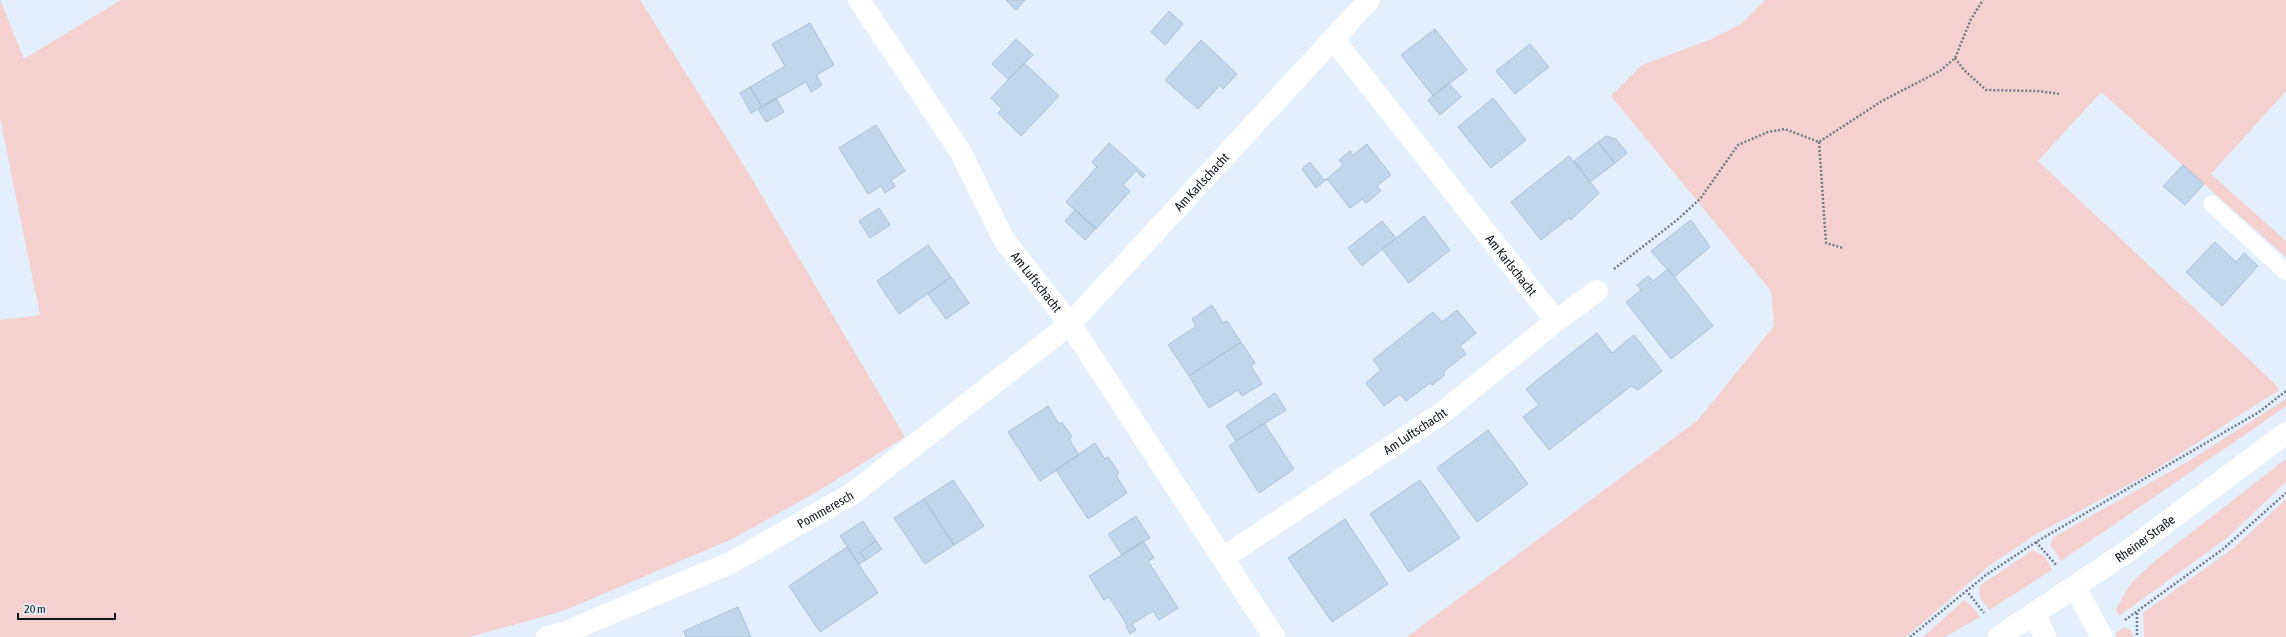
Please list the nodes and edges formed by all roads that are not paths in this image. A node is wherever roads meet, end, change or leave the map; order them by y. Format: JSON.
{"nodes":[{"id":1,"x":859,"y":0,"type":"edge"},
{"id":2,"x":1369,"y":0,"type":"edge"},
{"id":3,"x":1333,"y":39,"type":"junction"},
{"id":4,"x":2212,"y":204,"type":"dead end"},
{"id":5,"x":2286,"y":272,"type":"edge"},
{"id":6,"x":1597,"y":291,"type":"road end"},
{"id":7,"x":1556,"y":321,"type":"junction"},
{"id":8,"x":1070,"y":324,"type":"junction"},
{"id":9,"x":2286,"y":433,"type":"edge"},
{"id":10,"x":1223,"y":558,"type":"junction"},
{"id":11,"x":2075,"y":587,"type":"junction"},
{"id":12,"x":2035,"y":614,"type":"junction"},
{"id":13,"x":548,"y":637,"type":"edge"},
{"id":14,"x":1274,"y":637,"type":"edge"},
{"id":15,"x":1999,"y":637,"type":"edge"},
{"id":16,"x":2046,"y":637,"type":"edge"},
{"id":17,"x":2102,"y":637,"type":"edge"}],
"edges":[{"from":1,"to":8,"type":"street","name":"Am Luftschacht"},
{"from":2,"to":3,"type":"street","name":"Am Karlschacht"},
{"from":3,"to":7,"type":"street","name":"Am Karlschacht"},
{"from":3,"to":8,"type":"street","name":"Am Karlschacht"},
{"from":4,"to":5,"type":"lane"},
{"from":6,"to":7,"type":"street","name":"Am Luftschacht"},
{"from":7,"to":10,"type":"street","name":"Am Luftschacht"},
{"from":8,"to":10,"type":"street","name":"Am Luftschacht"},
{"from":8,"to":13,"type":"street","name":"Pommeresch"},
{"from":9,"to":11,"type":"street","name":"Rheiner Straße"},
{"from":10,"to":14,"type":"street","name":"Am Luftschacht"},
{"from":11,"to":12,"type":"street","name":"Rheiner Straße"},
{"from":11,"to":17,"type":"street"},
{"from":12,"to":15,"type":"street","name":"Rheiner Straße"},
{"from":12,"to":16,"type":"street"}]}
